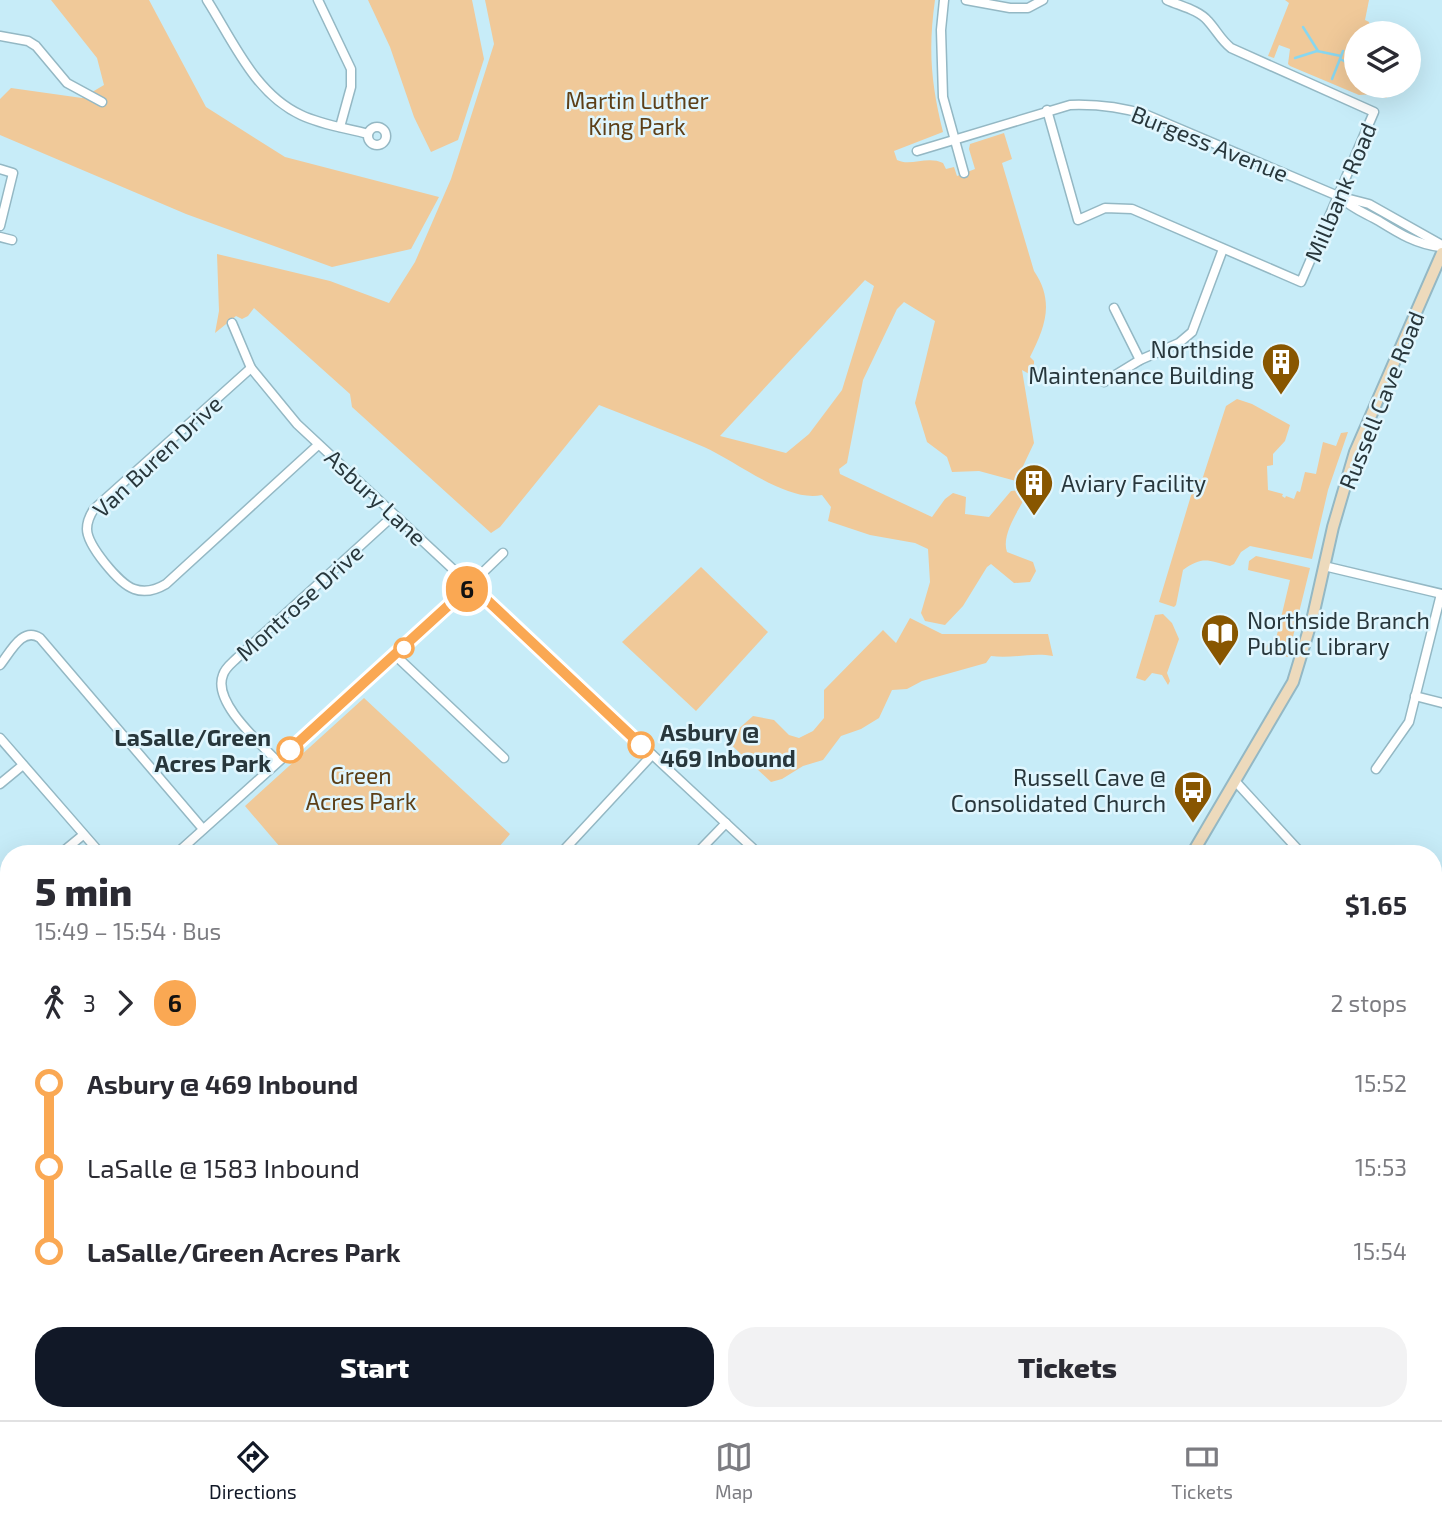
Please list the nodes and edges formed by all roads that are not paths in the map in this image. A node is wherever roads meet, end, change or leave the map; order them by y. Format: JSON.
{"nodes":[{"id":1,"x":318,"y":0,"type":"edge"},
{"id":2,"x":944,"y":0,"type":"edge"},
{"id":3,"x":966,"y":0,"type":"edge"},
{"id":4,"x":1043,"y":0,"type":"edge"},
{"id":5,"x":1167,"y":0,"type":"edge"},
{"id":6,"x":211,"y":1,"type":"edge"},
{"id":7,"x":0,"y":36,"type":"edge"},
{"id":8,"x":102,"y":102,"type":"dead end"},
{"id":9,"x":1047,"y":110,"type":"junction"},
{"id":10,"x":340,"y":127,"type":"junction"},
{"id":11,"x":368,"y":134,"type":"dead end"},
{"id":12,"x":956,"y":138,"type":"junction"},
{"id":13,"x":917,"y":151,"type":"dead end"},
{"id":14,"x":0,"y":169,"type":"edge"},
{"id":15,"x":964,"y":173,"type":"dead end"},
{"id":16,"x":1338,"y":196,"type":"junction"},
{"id":17,"x":0,"y":226,"type":"edge"},
{"id":18,"x":0,"y":237,"type":"edge"},
{"id":19,"x":12,"y":240,"type":"dead end"},
{"id":20,"x":1442,"y":246,"type":"edge"},
{"id":21,"x":1223,"y":249,"type":"junction"},
{"id":22,"x":1442,"y":253,"type":"edge"},
{"id":23,"x":1114,"y":307,"type":"dead end"},
{"id":24,"x":232,"y":323,"type":"dead end"},
{"id":25,"x":1140,"y":360,"type":"junction"},
{"id":26,"x":251,"y":368,"type":"junction"},
{"id":27,"x":1104,"y":382,"type":"dead end"},
{"id":28,"x":318,"y":444,"type":"junction"},
{"id":29,"x":394,"y":515,"type":"junction"},
{"id":30,"x":503,"y":552,"type":"dead end"},
{"id":31,"x":1324,"y":566,"type":"junction"},
{"id":32,"x":471,"y":585,"type":"junction"},
{"id":33,"x":1441,"y":594,"type":"edge"},
{"id":34,"x":396,"y":656,"type":"junction"},
{"id":35,"x":0,"y":665,"type":"edge"},
{"id":36,"x":1415,"y":696,"type":"junction"},
{"id":37,"x":1442,"y":703,"type":"edge"},
{"id":38,"x":0,"y":738,"type":"edge"},
{"id":39,"x":652,"y":755,"type":"junction"},
{"id":40,"x":504,"y":758,"type":"dead end"},
{"id":41,"x":277,"y":761,"type":"junction"},
{"id":42,"x":23,"y":765,"type":"junction"},
{"id":43,"x":1376,"y":769,"type":"dead end"},
{"id":44,"x":1236,"y":782,"type":"junction"},
{"id":45,"x":0,"y":784,"type":"edge"},
{"id":46,"x":726,"y":823,"type":"junction"},
{"id":47,"x":203,"y":829,"type":"junction"},
{"id":48,"x":83,"y":835,"type":"junction"},
{"id":49,"x":71,"y":845,"type":"edge"},
{"id":50,"x":92,"y":845,"type":"edge"},
{"id":51,"x":186,"y":845,"type":"edge"},
{"id":52,"x":569,"y":845,"type":"edge"},
{"id":53,"x":705,"y":845,"type":"edge"},
{"id":54,"x":749,"y":845,"type":"edge"},
{"id":55,"x":1198,"y":845,"type":"edge"},
{"id":56,"x":1293,"y":845,"type":"edge"}],
"edges":[{"from":1,"to":10,"type":"street"},
{"from":2,"to":12,"type":"street"},
{"from":3,"to":4,"type":"street"},
{"from":5,"to":16,"type":"street","name":"Millbank Road"},
{"from":6,"to":10,"type":"street"},
{"from":7,"to":8,"type":"street"},
{"from":9,"to":12,"type":"street","name":"Burgess Avenue"},
{"from":9,"to":16,"type":"street","name":"Burgess Avenue"},
{"from":9,"to":21,"type":"street","name":"Millbank Road"},
{"from":10,"to":11,"type":"street"},
{"from":12,"to":13,"type":"street","name":"Burgess Avenue"},
{"from":12,"to":15,"type":"street"},
{"from":14,"to":17,"type":"street"},
{"from":16,"to":20,"type":"street","name":"Burgess Avenue"},
{"from":16,"to":21,"type":"street","name":"Millbank Road"},
{"from":18,"to":19,"type":"street"},
{"from":21,"to":25,"type":"street"},
{"from":22,"to":31,"type":"main road","name":"Russell Cave Road"},
{"from":23,"to":25,"type":"street"},
{"from":24,"to":26,"type":"street","name":"Asbury Lane"},
{"from":25,"to":27,"type":"street"},
{"from":26,"to":28,"type":"street","name":"Asbury Lane"},
{"from":26,"to":28,"type":"street","name":"Van Buren Drive"},
{"from":28,"to":29,"type":"street","name":"Asbury Lane"},
{"from":29,"to":32,"type":"street","name":"Asbury Lane"},
{"from":29,"to":41,"type":"street","name":"Montrose Drive"},
{"from":30,"to":32,"type":"street"},
{"from":31,"to":33,"type":"street"},
{"from":31,"to":44,"type":"main road","name":"Russell Cave Road"},
{"from":32,"to":34,"type":"street"},
{"from":32,"to":39,"type":"street","name":"Asbury Lane"},
{"from":33,"to":36,"type":"street"},
{"from":34,"to":40,"type":"street"},
{"from":34,"to":41,"type":"street"},
{"from":35,"to":47,"type":"street"},
{"from":36,"to":37,"type":"street"},
{"from":36,"to":43,"type":"street"},
{"from":38,"to":42,"type":"street"},
{"from":39,"to":46,"type":"street","name":"Asbury Lane"},
{"from":39,"to":52,"type":"street"},
{"from":41,"to":47,"type":"street"},
{"from":42,"to":45,"type":"street"},
{"from":42,"to":48,"type":"street"},
{"from":44,"to":55,"type":"main road","name":"Russell Cave Road"},
{"from":44,"to":56,"type":"street"},
{"from":46,"to":53,"type":"street"},
{"from":46,"to":54,"type":"street","name":"Asbury Lane"},
{"from":47,"to":51,"type":"street"},
{"from":48,"to":49,"type":"street"},
{"from":48,"to":50,"type":"street"}]}
